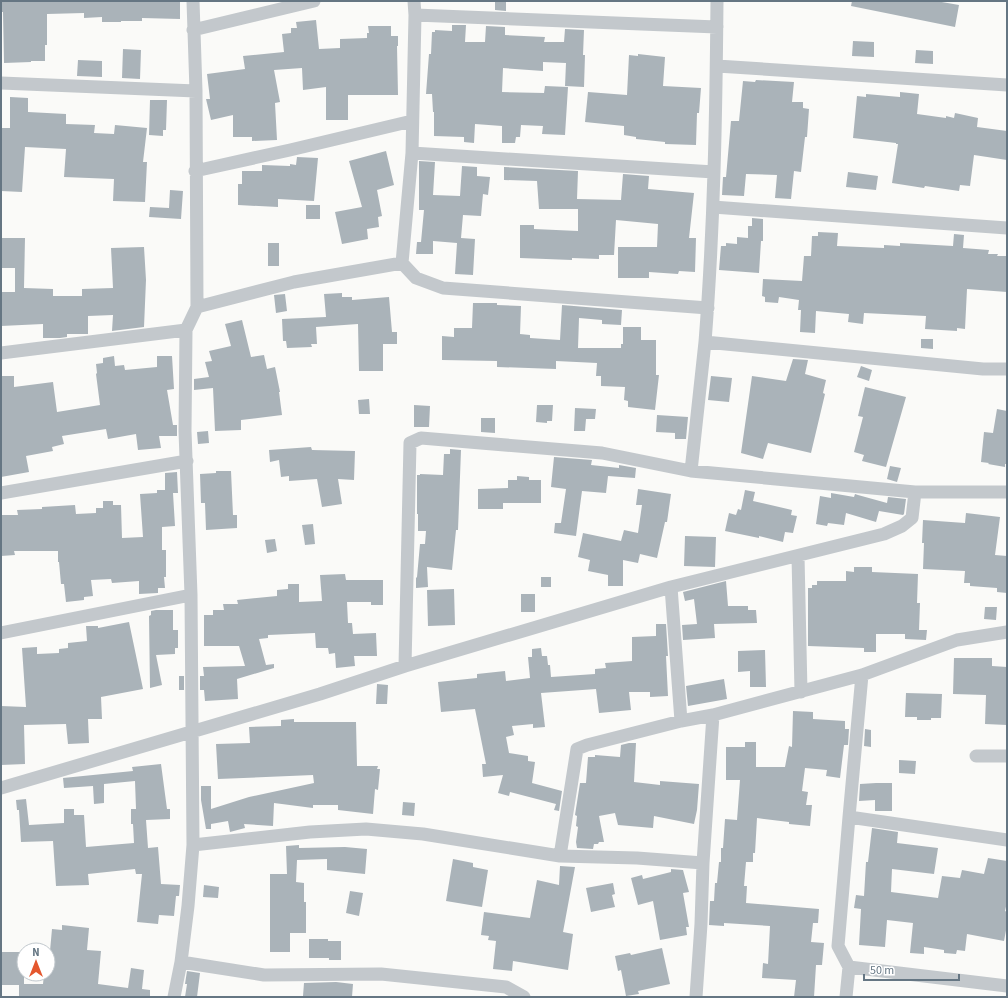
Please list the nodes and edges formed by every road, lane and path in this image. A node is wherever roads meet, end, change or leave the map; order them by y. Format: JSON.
{"nodes":[{"id":1,"x":193,"y":1,"type":"edge"},
{"id":2,"x":314,"y":1,"type":"edge"},
{"id":3,"x":414,"y":1,"type":"edge"},
{"id":4,"x":717,"y":1,"type":"edge"},
{"id":5,"x":414,"y":15,"type":"junction"},
{"id":6,"x":717,"y":27,"type":"junction"},
{"id":7,"x":193,"y":30,"type":"junction"},
{"id":8,"x":717,"y":66,"type":"junction"},
{"id":9,"x":1,"y":83,"type":"edge"},
{"id":10,"x":1007,"y":85,"type":"edge"},
{"id":11,"x":196,"y":91,"type":"junction"},
{"id":12,"x":412,"y":120,"type":"junction"},
{"id":13,"x":412,"y":153,"type":"junction"},
{"id":14,"x":195,"y":171,"type":"junction"},
{"id":15,"x":714,"y":172,"type":"junction"},
{"id":16,"x":713,"y":207,"type":"junction"},
{"id":17,"x":1007,"y":228,"type":"edge"},
{"id":18,"x":402,"y":263,"type":"junction"},
{"id":19,"x":197,"y":307,"type":"junction"},
{"id":20,"x":708,"y":308,"type":"junction"},
{"id":21,"x":186,"y":330,"type":"junction"},
{"id":22,"x":705,"y":342,"type":"junction"},
{"id":23,"x":1,"y":353,"type":"edge"},
{"id":24,"x":1007,"y":369,"type":"edge"},
{"id":25,"x":187,"y":461,"type":"junction"},
{"id":26,"x":691,"y":471,"type":"junction"},
{"id":27,"x":915,"y":492,"type":"junction"},
{"id":28,"x":1007,"y":492,"type":"edge"},
{"id":29,"x":1,"y":493,"type":"edge"},
{"id":30,"x":798,"y":556,"type":"junction"},
{"id":31,"x":671,"y":587,"type":"junction"},
{"id":32,"x":191,"y":595,"type":"junction"},
{"id":33,"x":1007,"y":632,"type":"edge"},
{"id":34,"x":1,"y":633,"type":"edge"},
{"id":35,"x":405,"y":666,"type":"junction"},
{"id":36,"x":862,"y":675,"type":"junction"},
{"id":37,"x":801,"y":692,"type":"junction"},
{"id":38,"x":713,"y":715,"type":"junction"},
{"id":39,"x":681,"y":721,"type":"junction"},
{"id":40,"x":192,"y":731,"type":"junction"},
{"id":41,"x":976,"y":756,"type":"dead end"},
{"id":42,"x":1007,"y":756,"type":"edge"},
{"id":43,"x":1,"y":788,"type":"edge"},
{"id":44,"x":849,"y":817,"type":"junction"},
{"id":45,"x":1007,"y":840,"type":"edge"},
{"id":46,"x":193,"y":845,"type":"junction"},
{"id":47,"x":560,"y":856,"type":"junction"},
{"id":48,"x":703,"y":864,"type":"junction"},
{"id":49,"x":181,"y":962,"type":"junction"},
{"id":50,"x":849,"y":967,"type":"junction"},
{"id":51,"x":1007,"y":986,"type":"edge"},
{"id":52,"x":174,"y":997,"type":"edge"},
{"id":53,"x":524,"y":997,"type":"edge"},
{"id":54,"x":696,"y":997,"type":"edge"},
{"id":55,"x":846,"y":997,"type":"edge"}],
"edges":[{"from":1,"to":7,"type":"street"},
{"from":2,"to":7,"type":"street"},
{"from":3,"to":5,"type":"street"},
{"from":4,"to":6,"type":"street"},
{"from":5,"to":6,"type":"street"},
{"from":5,"to":12,"type":"street"},
{"from":6,"to":8,"type":"street"},
{"from":7,"to":11,"type":"street"},
{"from":8,"to":10,"type":"street"},
{"from":8,"to":15,"type":"street"},
{"from":9,"to":11,"type":"street"},
{"from":11,"to":14,"type":"street"},
{"from":12,"to":13,"type":"street"},
{"from":12,"to":14,"type":"street"},
{"from":13,"to":15,"type":"street"},
{"from":13,"to":18,"type":"street"},
{"from":14,"to":19,"type":"street"},
{"from":15,"to":16,"type":"street"},
{"from":16,"to":17,"type":"street"},
{"from":16,"to":20,"type":"street"},
{"from":18,"to":19,"type":"street"},
{"from":18,"to":20,"type":"street"},
{"from":19,"to":21,"type":"street"},
{"from":20,"to":22,"type":"street"},
{"from":21,"to":23,"type":"street"},
{"from":21,"to":25,"type":"street"},
{"from":22,"to":24,"type":"street"},
{"from":22,"to":26,"type":"street"},
{"from":25,"to":29,"type":"street"},
{"from":25,"to":32,"type":"street"},
{"from":26,"to":27,"type":"street"},
{"from":26,"to":35,"type":"street"},
{"from":27,"to":28,"type":"street"},
{"from":27,"to":30,"type":"street"},
{"from":30,"to":31,"type":"street"},
{"from":30,"to":37,"type":"street"},
{"from":31,"to":35,"type":"street"},
{"from":31,"to":39,"type":"street"},
{"from":32,"to":34,"type":"street"},
{"from":32,"to":40,"type":"street"},
{"from":33,"to":36,"type":"street"},
{"from":35,"to":40,"type":"street"},
{"from":36,"to":37,"type":"street"},
{"from":36,"to":44,"type":"street"},
{"from":37,"to":38,"type":"street"},
{"from":38,"to":39,"type":"street"},
{"from":38,"to":48,"type":"street"},
{"from":39,"to":47,"type":"street"},
{"from":40,"to":43,"type":"street"},
{"from":40,"to":46,"type":"street"},
{"from":41,"to":42,"type":"street"},
{"from":44,"to":45,"type":"street"},
{"from":44,"to":50,"type":"street"},
{"from":46,"to":47,"type":"street"},
{"from":46,"to":49,"type":"street"},
{"from":47,"to":48,"type":"street"},
{"from":48,"to":54,"type":"street"},
{"from":49,"to":52,"type":"street"},
{"from":49,"to":53,"type":"street"},
{"from":50,"to":51,"type":"street"},
{"from":50,"to":55,"type":"street"}]}
